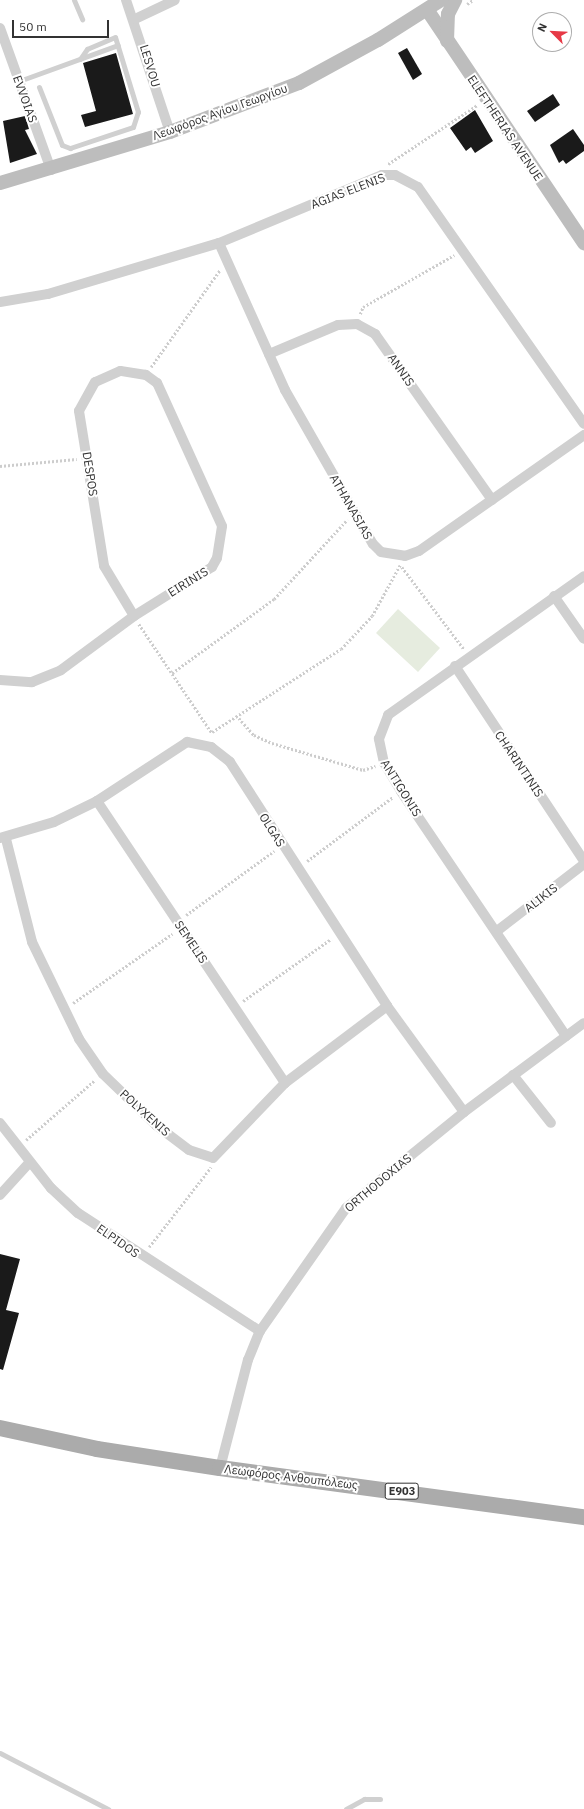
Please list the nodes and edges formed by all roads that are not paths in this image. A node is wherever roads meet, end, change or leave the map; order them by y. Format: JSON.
{"nodes":[{"id":1,"x":74,"y":0,"type":"edge"},
{"id":2,"x":126,"y":0,"type":"edge"},
{"id":3,"x":176,"y":0,"type":"edge"},
{"id":4,"x":441,"y":0,"type":"edge"},
{"id":5,"x":454,"y":0,"type":"edge"},
{"id":6,"x":428,"y":11,"type":"junction"},
{"id":7,"x":135,"y":18,"type":"junction"},
{"id":8,"x":82,"y":19,"type":"dead end"},
{"id":9,"x":0,"y":28,"type":"edge"},
{"id":10,"x":447,"y":42,"type":"junction"},
{"id":11,"x":118,"y":45,"type":"junction"},
{"id":12,"x":80,"y":59,"type":"junction"},
{"id":13,"x":19,"y":80,"type":"junction"},
{"id":14,"x":38,"y":87,"type":"dead end"},
{"id":15,"x":170,"y":132,"type":"junction"},
{"id":16,"x":51,"y":170,"type":"junction"},
{"id":17,"x":0,"y":183,"type":"edge"},
{"id":18,"x":582,"y":235,"type":"edge"},
{"id":19,"x":219,"y":243,"type":"junction"},
{"id":20,"x":0,"y":302,"type":"edge"},
{"id":21,"x":269,"y":354,"type":"junction"},
{"id":22,"x":146,"y":375,"type":"joint"},
{"id":23,"x":584,"y":424,"type":"edge"},
{"id":24,"x":584,"y":435,"type":"edge"},
{"id":25,"x":492,"y":500,"type":"junction"},
{"id":26,"x":584,"y":576,"type":"edge"},
{"id":27,"x":554,"y":596,"type":"junction"},
{"id":28,"x":134,"y":616,"type":"junction"},
{"id":29,"x":584,"y":639,"type":"edge"},
{"id":30,"x":454,"y":666,"type":"junction"},
{"id":31,"x":0,"y":680,"type":"edge"},
{"id":32,"x":98,"y":801,"type":"junction"},
{"id":33,"x":3,"y":839,"type":"edge"},
{"id":34,"x":584,"y":863,"type":"edge"},
{"id":35,"x":497,"y":931,"type":"junction"},
{"id":36,"x":387,"y":1006,"type":"junction"},
{"id":37,"x":584,"y":1023,"type":"edge"},
{"id":38,"x":566,"y":1036,"type":"junction"},
{"id":39,"x":513,"y":1075,"type":"junction"},
{"id":40,"x":285,"y":1083,"type":"junction"},
{"id":41,"x":464,"y":1112,"type":"junction"},
{"id":42,"x":0,"y":1123,"type":"edge"},
{"id":43,"x":551,"y":1124,"type":"dead end"},
{"id":44,"x":29,"y":1163,"type":"junction"},
{"id":45,"x":0,"y":1195,"type":"edge"},
{"id":46,"x":260,"y":1331,"type":"junction"},
{"id":47,"x":0,"y":1428,"type":"edge"},
{"id":48,"x":220,"y":1468,"type":"junction"},
{"id":49,"x":584,"y":1517,"type":"edge"},
{"id":50,"x":0,"y":1753,"type":"edge"},
{"id":51,"x":380,"y":1799,"type":"dead end"},
{"id":52,"x":108,"y":1809,"type":"edge"},
{"id":53,"x":346,"y":1809,"type":"edge"}],
"edges":[{"from":1,"to":8,"type":"lane"},
{"from":2,"to":7,"type":"street","name":"LESVOU"},
{"from":3,"to":7,"type":"street"},
{"from":4,"to":6,"type":"main road","name":"Λεωφόρος Αγίου Γεωργίου"},
{"from":5,"to":6,"type":"main road","name":"Λεωφόρος Αγίου Γεωργίου"},
{"from":5,"to":10,"type":"main road"},
{"from":6,"to":10,"type":"main road","name":"ELEFTHERIAS AVENUE"},
{"from":6,"to":15,"type":"main road","name":"Λεωφόρος Αγίου Γεωργίου"},
{"from":7,"to":15,"type":"street","name":"LESVOU"},
{"from":9,"to":13,"type":"street","name":"EVVOIAS"},
{"from":10,"to":18,"type":"main road","name":"ELEFTHERIAS AVENUE"},
{"from":11,"to":12,"type":"lane"},
{"from":11,"to":12,"type":"lane"},
{"from":11,"to":14,"type":"lane"},
{"from":12,"to":13,"type":"lane"},
{"from":13,"to":16,"type":"street","name":"EVVOIAS"},
{"from":15,"to":16,"type":"main road","name":"Λεωφόρος Αγίου Γεωργίου"},
{"from":16,"to":17,"type":"main road","name":"Λεωφόρος Αγίου Γεωργίου"},
{"from":19,"to":20,"type":"street","name":"AGIAS ELENIS"},
{"from":19,"to":21,"type":"street","name":"ATHANASIAS"},
{"from":19,"to":23,"type":"street","name":"AGIAS ELENIS"},
{"from":21,"to":25,"type":"street","name":"ANNIS"},
{"from":21,"to":25,"type":"street","name":"ATHANASIAS"},
{"from":22,"to":28,"type":"street","name":"DESPOS"},
{"from":22,"to":28,"type":"street","name":"EIRINIS"},
{"from":24,"to":25,"type":"street"},
{"from":26,"to":27,"type":"street","name":"ANTIGONIS"},
{"from":27,"to":29,"type":"street"},
{"from":27,"to":30,"type":"street","name":"ANTIGONIS"},
{"from":28,"to":31,"type":"street","name":"EIRINIS"},
{"from":30,"to":34,"type":"street","name":"CHARINTINIS"},
{"from":30,"to":35,"type":"street","name":"ANTIGONIS"},
{"from":32,"to":33,"type":"street","name":"OLGAS"},
{"from":32,"to":36,"type":"street","name":"OLGAS"},
{"from":32,"to":40,"type":"street","name":"SEMELIS"},
{"from":33,"to":40,"type":"street","name":"POLYXENIS"},
{"from":34,"to":35,"type":"street","name":"ALIKIS"},
{"from":35,"to":38,"type":"street","name":"ANTIGONIS"},
{"from":36,"to":40,"type":"street"},
{"from":36,"to":41,"type":"street","name":"OLGAS"},
{"from":37,"to":38,"type":"street","name":"ORTHODOXIAS"},
{"from":38,"to":39,"type":"street","name":"ORTHODOXIAS"},
{"from":39,"to":41,"type":"street","name":"ORTHODOXIAS"},
{"from":39,"to":43,"type":"street"},
{"from":41,"to":46,"type":"street","name":"ORTHODOXIAS"},
{"from":42,"to":44,"type":"street","name":"ELPIDOS"},
{"from":44,"to":45,"type":"street"},
{"from":44,"to":46,"type":"street","name":"ELPIDOS"},
{"from":46,"to":48,"type":"street","name":"ORTHODOXIAS"},
{"from":47,"to":48,"type":"main road","name":"Λεωφόρος Ανθουπόλεως","number":"E903"},
{"from":48,"to":49,"type":"main road","name":"Λεωφόρος Ανθουπόλεως","number":"E903"},
{"from":50,"to":52,"type":"lane"},
{"from":51,"to":53,"type":"lane"}]}
